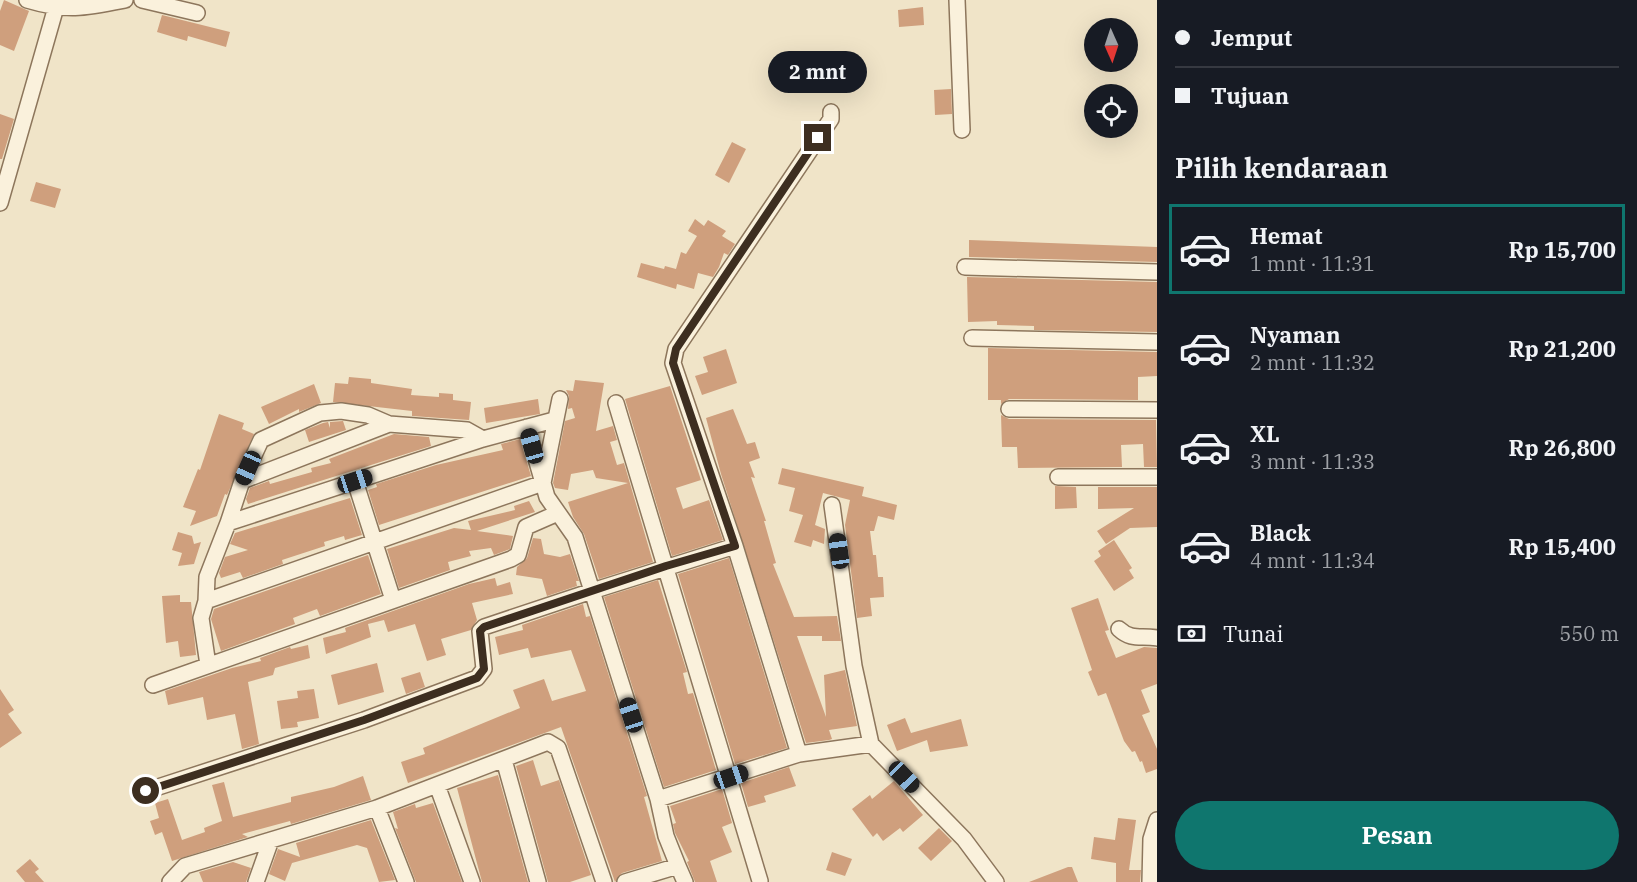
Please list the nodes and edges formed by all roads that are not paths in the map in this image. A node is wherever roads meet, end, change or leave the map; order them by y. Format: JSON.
{"nodes":[{"id":1,"x":27,"y":0,"type":"edge"},
{"id":2,"x":125,"y":0,"type":"edge"},
{"id":3,"x":142,"y":0,"type":"edge"},
{"id":4,"x":957,"y":0,"type":"edge"},
{"id":5,"x":56,"y":4,"type":"edge"},
{"id":6,"x":197,"y":14,"type":"dead end"},
{"id":7,"x":831,"y":112,"type":"dead end"},
{"id":8,"x":962,"y":130,"type":"dead end"},
{"id":9,"x":6,"y":158,"type":"edge"},
{"id":10,"x":0,"y":203,"type":"edge"},
{"id":11,"x":965,"y":267,"type":"dead end"},
{"id":12,"x":1157,"y":272,"type":"edge"},
{"id":13,"x":972,"y":338,"type":"dead end"},
{"id":14,"x":1157,"y":342,"type":"edge"},
{"id":15,"x":560,"y":399,"type":"dead end"},
{"id":16,"x":616,"y":403,"type":"dead end"},
{"id":17,"x":1009,"y":410,"type":"dead end"},
{"id":18,"x":1157,"y":410,"type":"edge"},
{"id":19,"x":554,"y":420,"type":"junction"},
{"id":20,"x":389,"y":424,"type":"junction"},
{"id":21,"x":527,"y":427,"type":"junction"},
{"id":22,"x":483,"y":439,"type":"junction"},
{"id":23,"x":1058,"y":477,"type":"dead end"},
{"id":24,"x":1157,"y":477,"type":"edge"},
{"id":25,"x":242,"y":481,"type":"junction"},
{"id":26,"x":355,"y":481,"type":"junction"},
{"id":27,"x":543,"y":483,"type":"junction"},
{"id":28,"x":832,"y":505,"type":"dead end"},
{"id":29,"x":558,"y":513,"type":"junction"},
{"id":30,"x":228,"y":523,"type":"junction"},
{"id":31,"x":375,"y":542,"type":"junction"},
{"id":32,"x":735,"y":546,"type":"junction"},
{"id":33,"x":666,"y":566,"type":"junction"},
{"id":34,"x":592,"y":591,"type":"junction"},
{"id":35,"x":393,"y":600,"type":"junction"},
{"id":36,"x":207,"y":601,"type":"junction"},
{"id":37,"x":1119,"y":629,"type":"dead end"},
{"id":38,"x":1157,"y":638,"type":"edge"},
{"id":39,"x":208,"y":665,"type":"junction"},
{"id":40,"x":153,"y":685,"type":"dead end"},
{"id":41,"x":871,"y":744,"type":"junction"},
{"id":42,"x":799,"y":754,"type":"junction"},
{"id":43,"x":504,"y":760,"type":"junction"},
{"id":44,"x":731,"y":777,"type":"junction"},
{"id":45,"x":437,"y":785,"type":"junction"},
{"id":46,"x":146,"y":791,"type":"dead end"},
{"id":47,"x":658,"y":799,"type":"junction"},
{"id":48,"x":377,"y":808,"type":"junction"},
{"id":49,"x":1157,"y":820,"type":"edge"},
{"id":50,"x":271,"y":840,"type":"junction"},
{"id":51,"x":678,"y":866,"type":"junction"},
{"id":52,"x":760,"y":881,"type":"edge"},
{"id":53,"x":170,"y":882,"type":"edge"},
{"id":54,"x":256,"y":882,"type":"edge"},
{"id":55,"x":406,"y":882,"type":"edge"},
{"id":56,"x":472,"y":882,"type":"edge"},
{"id":57,"x":538,"y":882,"type":"edge"},
{"id":58,"x":604,"y":882,"type":"edge"},
{"id":59,"x":625,"y":882,"type":"edge"},
{"id":60,"x":685,"y":882,"type":"edge"},
{"id":61,"x":996,"y":882,"type":"edge"},
{"id":62,"x":1150,"y":882,"type":"edge"}],
"edges":[{"from":1,"to":5,"type":"street"},
{"from":2,"to":5,"type":"street"},
{"from":3,"to":6,"type":"street"},
{"from":4,"to":8,"type":"street"},
{"from":5,"to":9,"type":"street"},
{"from":7,"to":32,"type":"street"},
{"from":9,"to":10,"type":"street"},
{"from":11,"to":12,"type":"street"},
{"from":13,"to":14,"type":"street"},
{"from":15,"to":19,"type":"street"},
{"from":16,"to":33,"type":"street"},
{"from":17,"to":18,"type":"street"},
{"from":19,"to":21,"type":"street"},
{"from":19,"to":27,"type":"street"},
{"from":20,"to":22,"type":"street"},
{"from":20,"to":25,"type":"street"},
{"from":20,"to":25,"type":"street"},
{"from":21,"to":22,"type":"street"},
{"from":21,"to":27,"type":"street"},
{"from":22,"to":26,"type":"street"},
{"from":23,"to":24,"type":"street"},
{"from":25,"to":30,"type":"street"},
{"from":26,"to":30,"type":"street"},
{"from":26,"to":31,"type":"street"},
{"from":27,"to":29,"type":"street"},
{"from":27,"to":31,"type":"street"},
{"from":28,"to":41,"type":"street"},
{"from":29,"to":34,"type":"street"},
{"from":29,"to":35,"type":"street"},
{"from":30,"to":36,"type":"street"},
{"from":31,"to":35,"type":"street"},
{"from":31,"to":36,"type":"street"},
{"from":32,"to":33,"type":"street"},
{"from":32,"to":42,"type":"street"},
{"from":33,"to":34,"type":"street"},
{"from":33,"to":44,"type":"street"},
{"from":34,"to":46,"type":"street"},
{"from":34,"to":47,"type":"street"},
{"from":35,"to":39,"type":"street"},
{"from":36,"to":39,"type":"street"},
{"from":37,"to":38,"type":"street"},
{"from":39,"to":40,"type":"street"},
{"from":41,"to":42,"type":"street"},
{"from":41,"to":61,"type":"street"},
{"from":42,"to":44,"type":"street"},
{"from":43,"to":45,"type":"street"},
{"from":43,"to":57,"type":"street"},
{"from":43,"to":58,"type":"street"},
{"from":44,"to":47,"type":"street"},
{"from":44,"to":52,"type":"street"},
{"from":45,"to":48,"type":"street"},
{"from":45,"to":56,"type":"street"},
{"from":47,"to":51,"type":"street"},
{"from":48,"to":50,"type":"street"},
{"from":48,"to":55,"type":"street"},
{"from":49,"to":62,"type":"street"},
{"from":50,"to":53,"type":"street"},
{"from":50,"to":54,"type":"street"},
{"from":51,"to":59,"type":"street"},
{"from":51,"to":60,"type":"street"}]}
